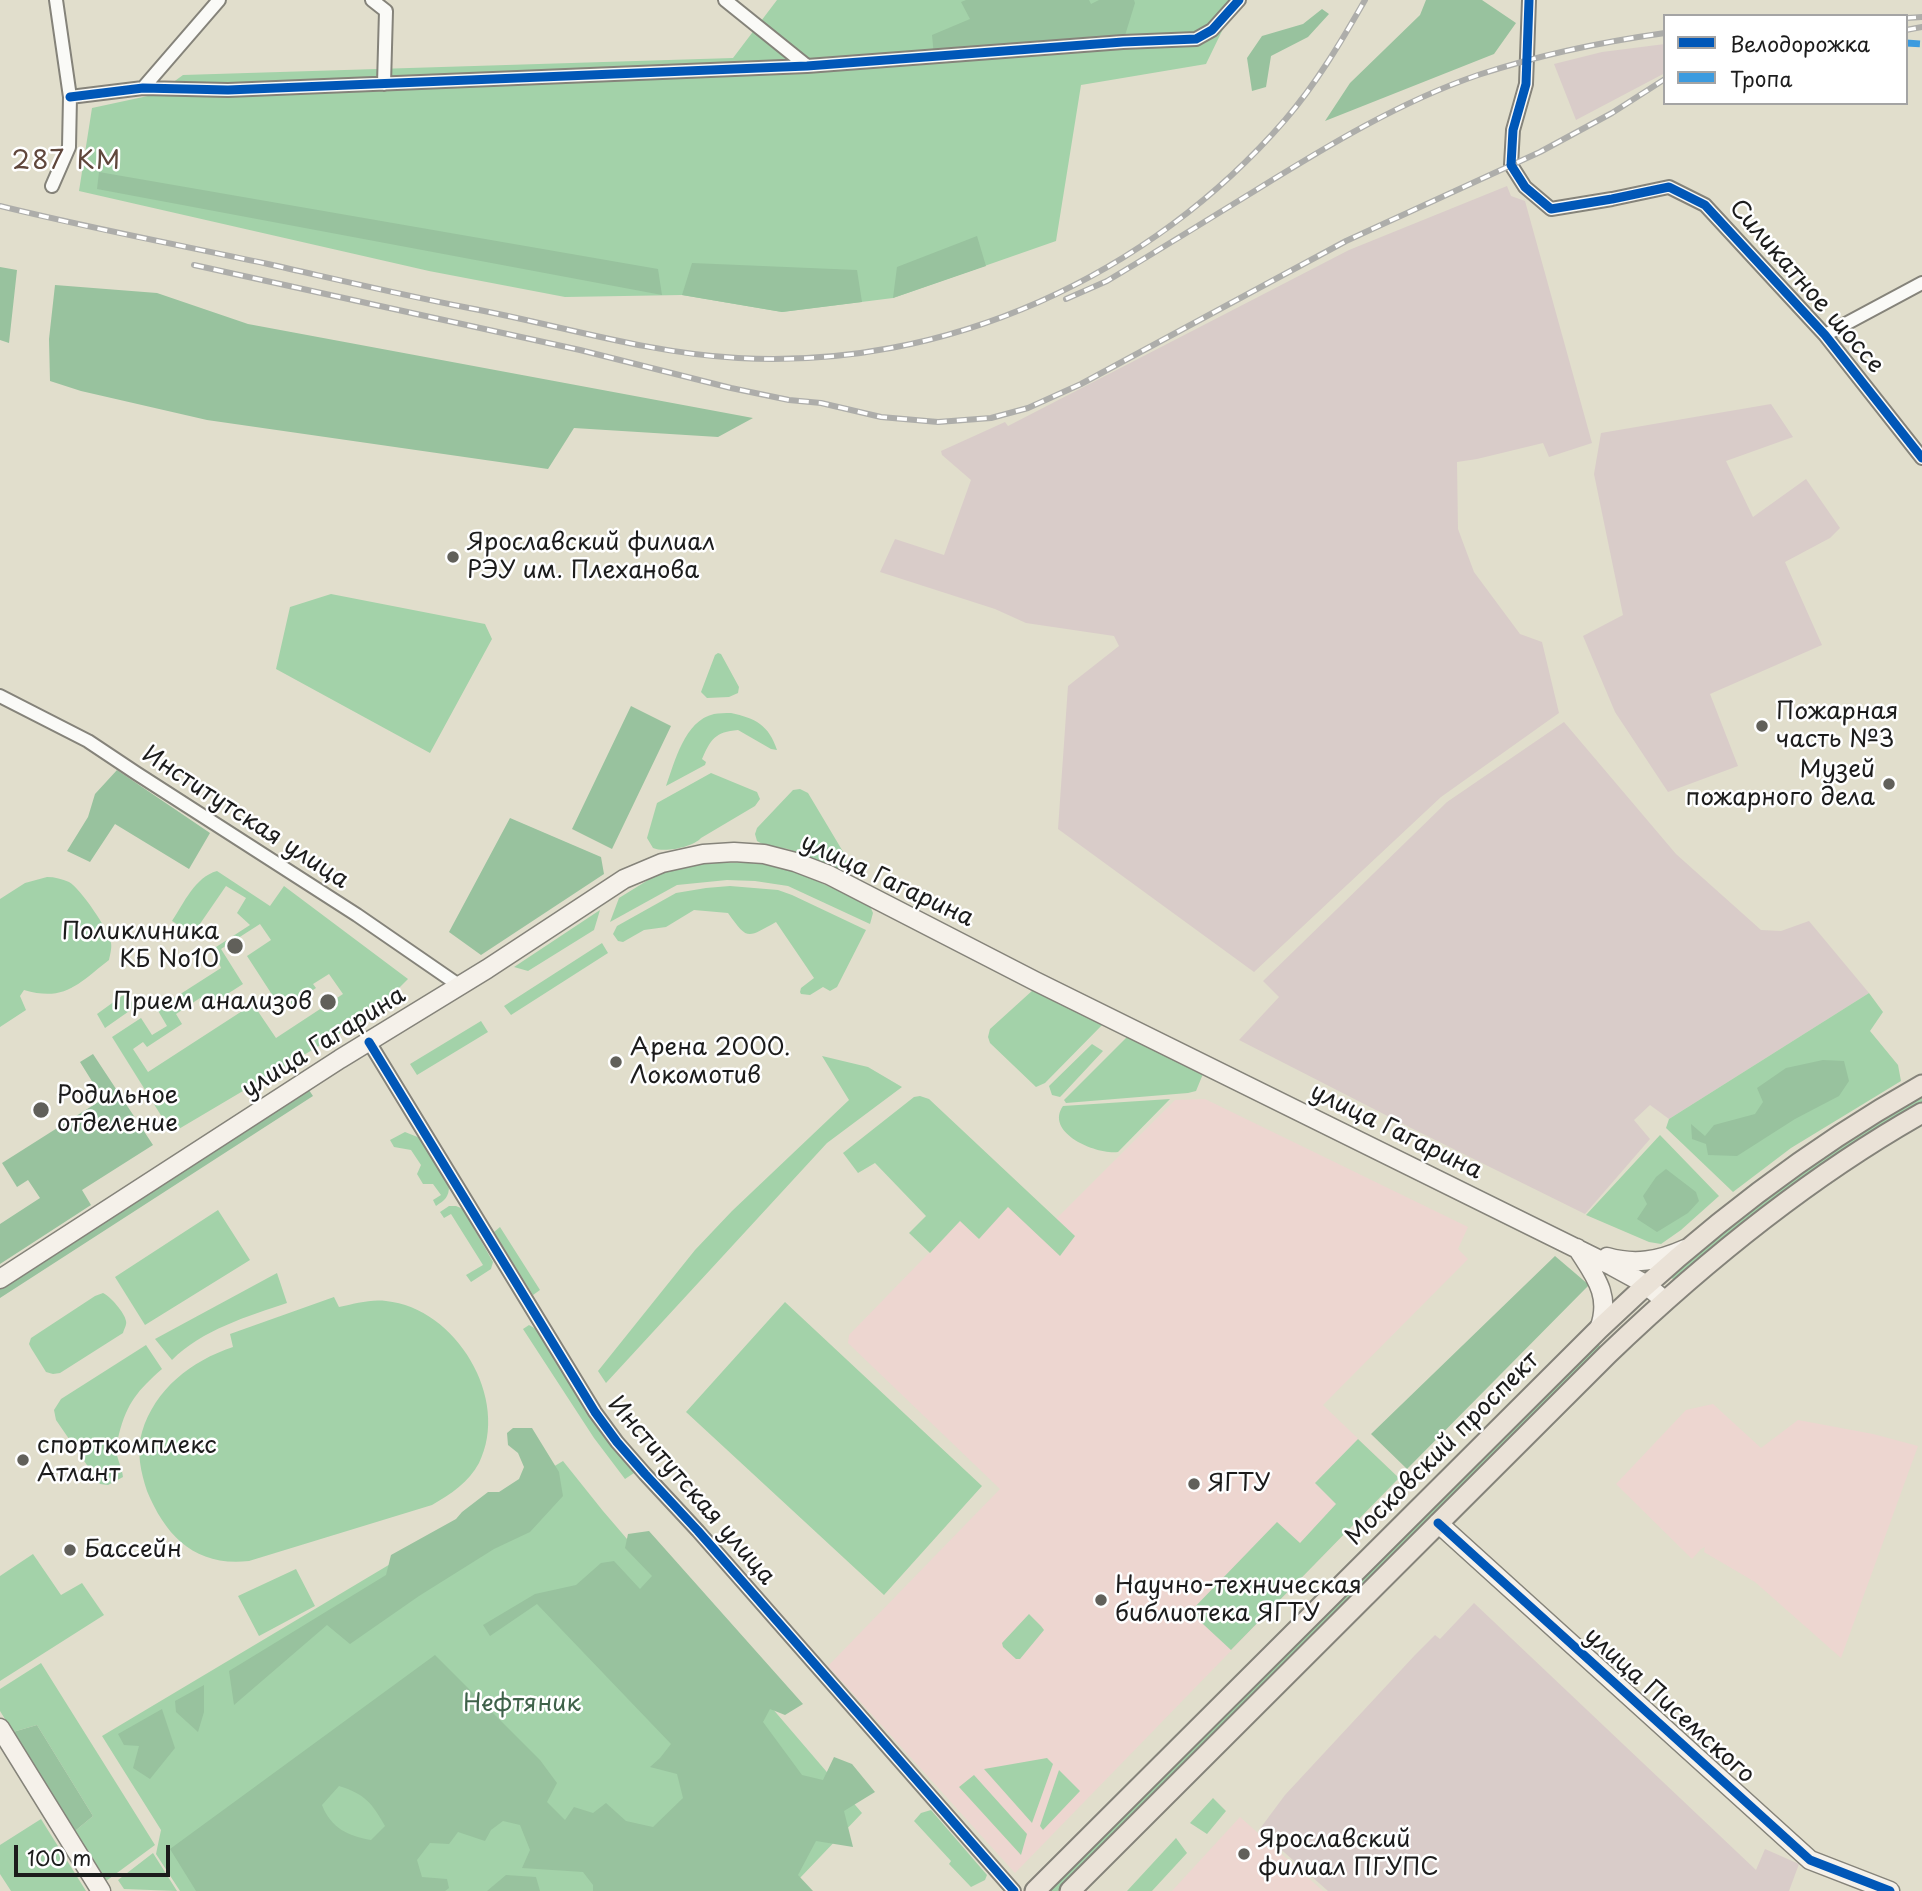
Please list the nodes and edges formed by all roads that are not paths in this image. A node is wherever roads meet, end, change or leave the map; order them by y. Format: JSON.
{"nodes":[{"id":1,"x":56,"y":0,"type":"edge"},
{"id":2,"x":219,"y":0,"type":"edge"},
{"id":3,"x":372,"y":0,"type":"edge"},
{"id":4,"x":724,"y":0,"type":"edge"},
{"id":5,"x":1222,"y":0,"type":"edge"},
{"id":6,"x":1238,"y":0,"type":"edge"},
{"id":7,"x":1529,"y":0,"type":"edge"},
{"id":8,"x":1220,"y":20,"type":"junction"},
{"id":9,"x":807,"y":66,"type":"junction"},
{"id":10,"x":384,"y":84,"type":"junction"},
{"id":11,"x":143,"y":88,"type":"junction"},
{"id":12,"x":70,"y":97,"type":"junction"},
{"id":13,"x":52,"y":186,"type":"dead end"},
{"id":14,"x":1922,"y":283,"type":"edge"},
{"id":15,"x":1825,"y":335,"type":"junction"},
{"id":16,"x":1922,"y":458,"type":"edge"},
{"id":17,"x":0,"y":696,"type":"edge"},
{"id":18,"x":460,"y":986,"type":"junction"},
{"id":19,"x":369,"y":1042,"type":"junction"},
{"id":20,"x":1922,"y":1085,"type":"edge"},
{"id":21,"x":1922,"y":1113,"type":"edge"},
{"id":22,"x":1689,"y":1247,"type":"junction"},
{"id":23,"x":1577,"y":1248,"type":"junction"},
{"id":24,"x":0,"y":1279,"type":"edge"},
{"id":25,"x":1646,"y":1284,"type":"junction"},
{"id":26,"x":1664,"y":1300,"type":"junction"},
{"id":27,"x":1599,"y":1329,"type":"junction"},
{"id":28,"x":1438,"y":1523,"type":"junction"},
{"id":29,"x":0,"y":1728,"type":"edge"},
{"id":30,"x":102,"y":1891,"type":"edge"},
{"id":31,"x":1014,"y":1891,"type":"edge"},
{"id":32,"x":1035,"y":1891,"type":"edge"},
{"id":33,"x":1070,"y":1891,"type":"edge"},
{"id":34,"x":1890,"y":1891,"type":"edge"}],
"edges":[{"from":1,"to":12,"type":"street"},
{"from":2,"to":11,"type":"street"},
{"from":3,"to":10,"type":"street"},
{"from":4,"to":9,"type":"street"},
{"from":5,"to":8,"type":"street"},
{"from":6,"to":8,"type":"street"},
{"from":7,"to":15,"type":"street","name":"Силикатное шоссе"},
{"from":8,"to":9,"type":"street"},
{"from":9,"to":10,"type":"street"},
{"from":10,"to":11,"type":"street"},
{"from":11,"to":12,"type":"street"},
{"from":12,"to":13,"type":"street"},
{"from":14,"to":15,"type":"street"},
{"from":15,"to":16,"type":"street","name":"Силикатное шоссе"},
{"from":17,"to":18,"type":"street","name":"Институтская улица"},
{"from":18,"to":19,"type":"main road","name":"улица Гагарина"},
{"from":18,"to":23,"type":"main road","name":"улица Гагарина"},
{"from":19,"to":24,"type":"main road","name":"улица Гагарина"},
{"from":19,"to":31,"type":"street","name":"Институтская улица"},
{"from":20,"to":22,"type":"main road","name":"Московский проспект"},
{"from":21,"to":26,"type":"main road","name":"Московский проспект"},
{"from":22,"to":23,"type":"main road"},
{"from":22,"to":25,"type":"main road","name":"Московский проспект"},
{"from":23,"to":25,"type":"main road","name":"улица Гагарина"},
{"from":23,"to":27,"type":"main road"},
{"from":25,"to":26,"type":"main road","name":"улица Гагарина"},
{"from":25,"to":27,"type":"main road","name":"Московский проспект"},
{"from":26,"to":28,"type":"main road","name":"Московский проспект"},
{"from":27,"to":32,"type":"main road","name":"Московский проспект"},
{"from":28,"to":33,"type":"main road","name":"Московский проспект"},
{"from":28,"to":34,"type":"main road","name":"улица Писемского"},
{"from":29,"to":30,"type":"main road"}]}
